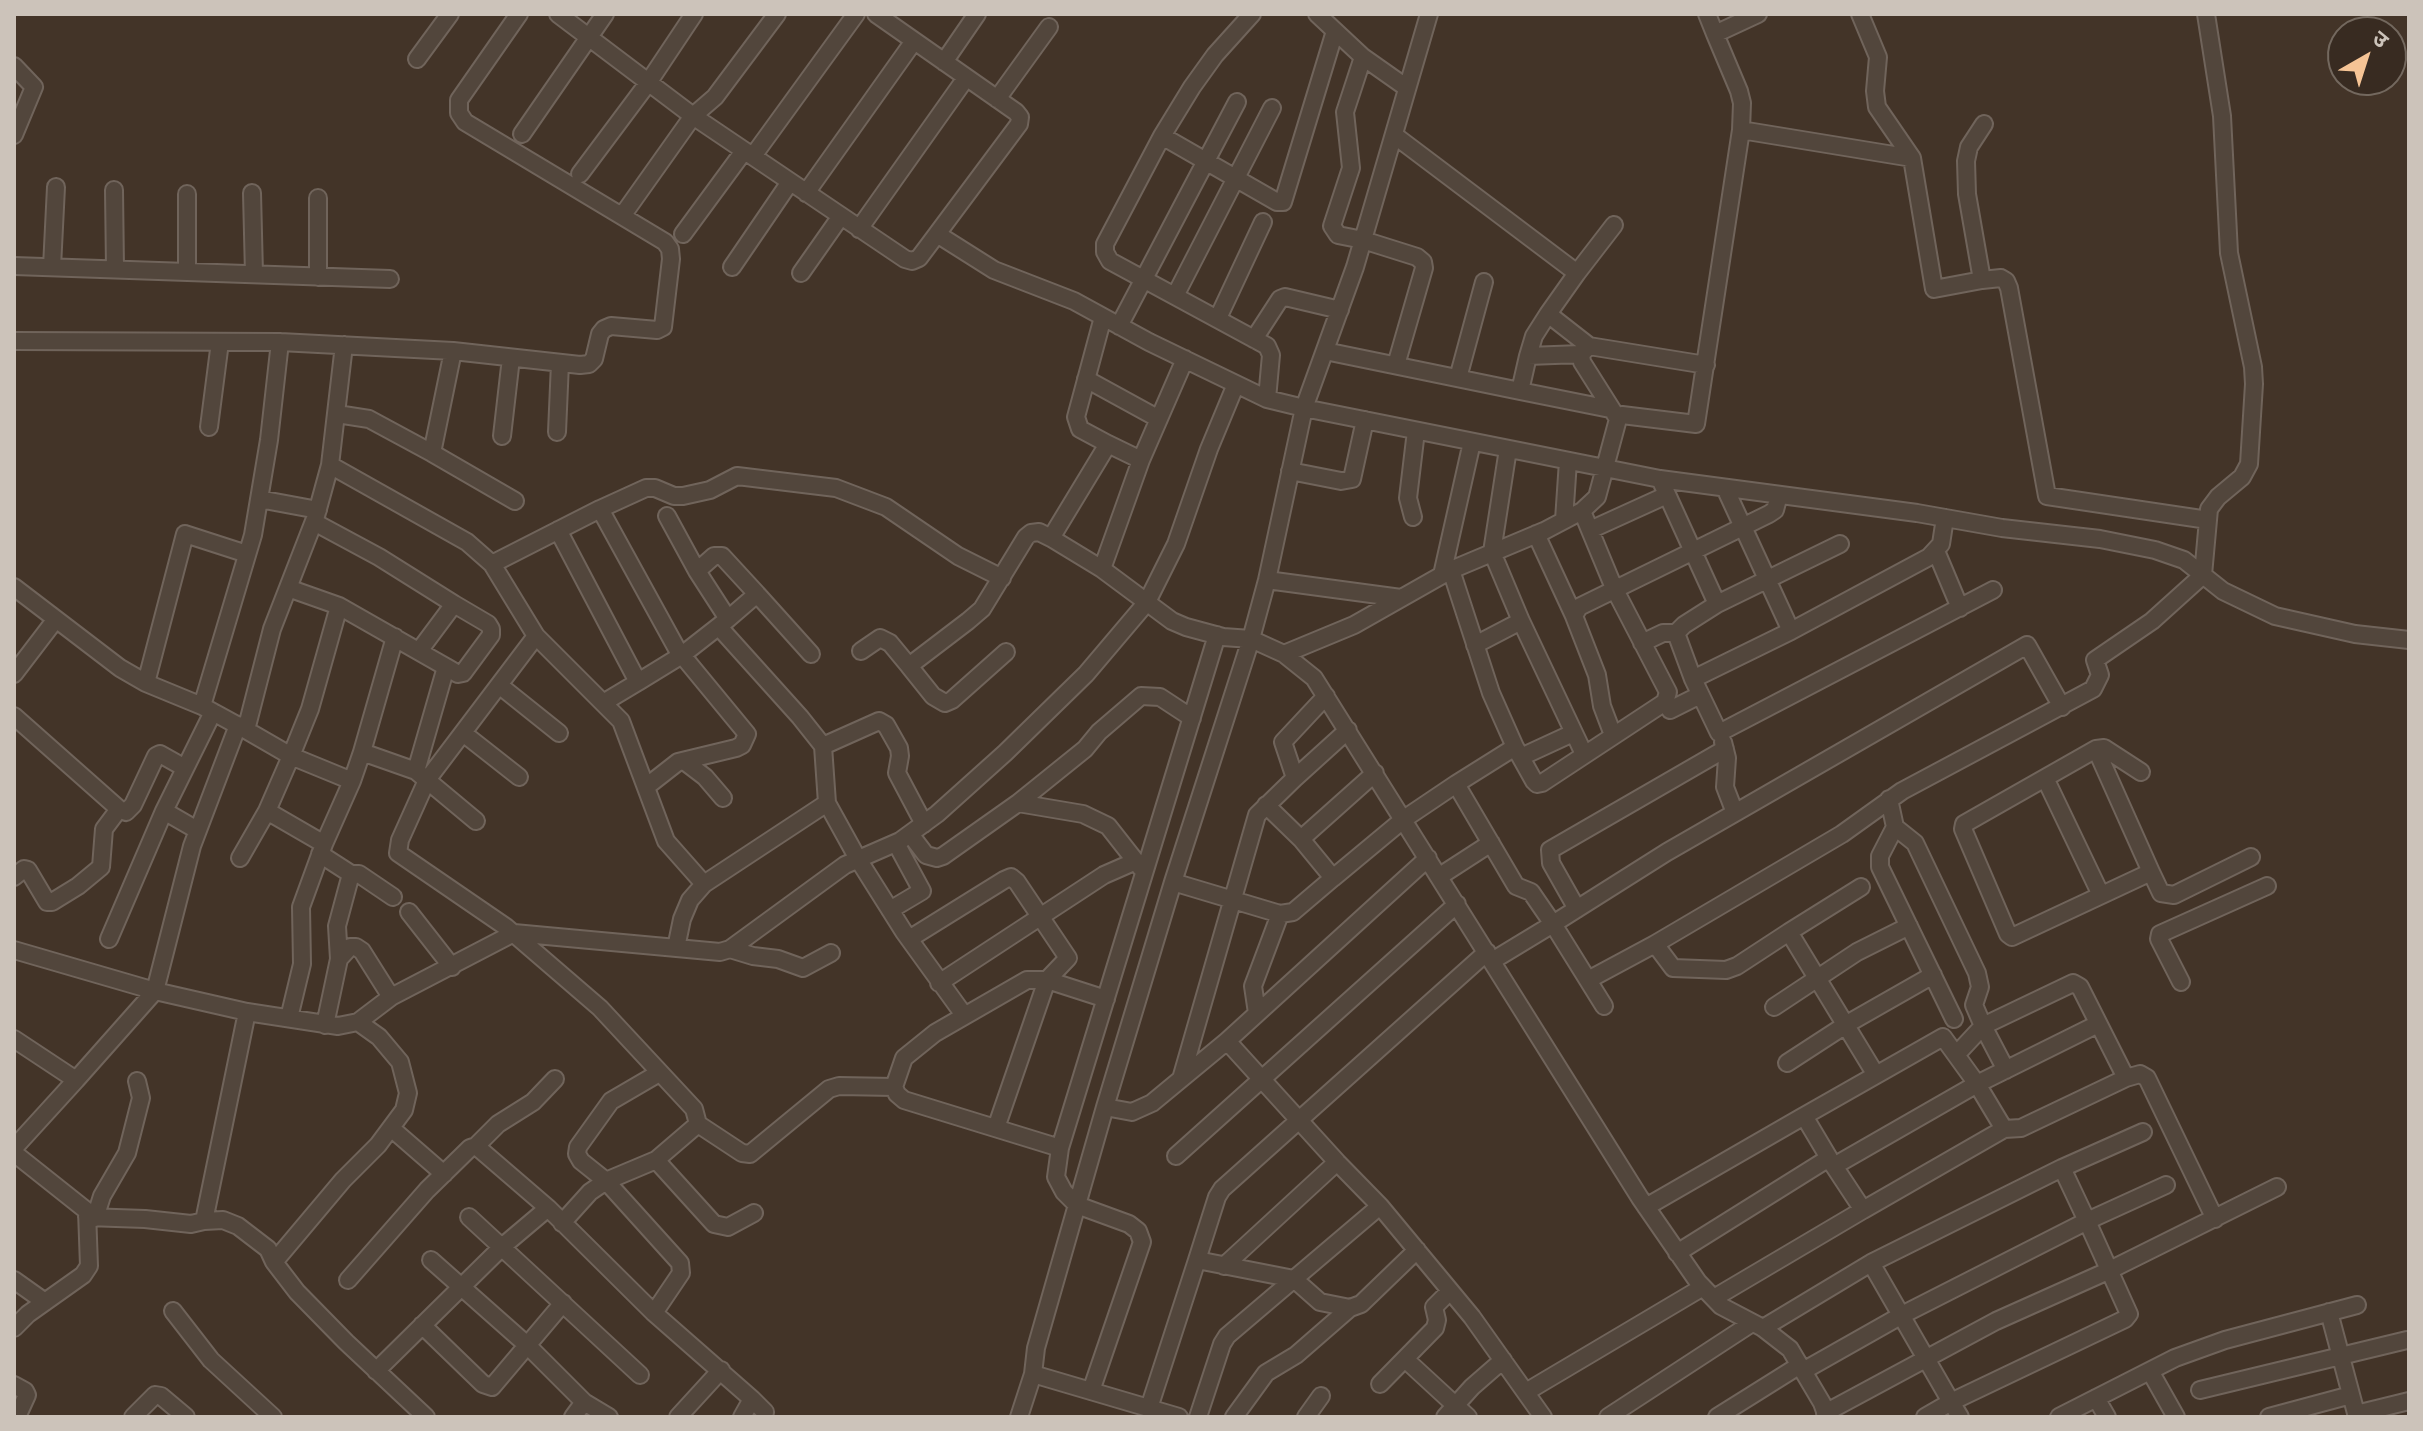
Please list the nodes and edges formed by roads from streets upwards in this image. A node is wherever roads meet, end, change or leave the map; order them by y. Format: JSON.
{"nodes":[{"id":1,"x":450,"y":14,"type":"edge"},
{"id":2,"x":519,"y":14,"type":"edge"},
{"id":3,"x":558,"y":14,"type":"edge"},
{"id":4,"x":605,"y":14,"type":"edge"},
{"id":5,"x":694,"y":14,"type":"edge"},
{"id":6,"x":777,"y":14,"type":"edge"},
{"id":7,"x":856,"y":14,"type":"edge"},
{"id":8,"x":876,"y":14,"type":"edge"},
{"id":9,"x":977,"y":14,"type":"edge"},
{"id":10,"x":1252,"y":14,"type":"edge"},
{"id":11,"x":1317,"y":14,"type":"edge"},
{"id":12,"x":1429,"y":14,"type":"edge"},
{"id":13,"x":1707,"y":14,"type":"edge"},
{"id":14,"x":1758,"y":14,"type":"edge"},
{"id":15,"x":1860,"y":14,"type":"edge"},
{"id":16,"x":2206,"y":14,"type":"edge"},
{"id":17,"x":894,"y":19,"type":"edge"},
{"id":18,"x":1049,"y":27,"type":"dead end"},
{"id":19,"x":1335,"y":31,"type":"junction"},
{"id":20,"x":1715,"y":34,"type":"junction"},
{"id":21,"x":589,"y":36,"type":"junction"},
{"id":22,"x":914,"y":41,"type":"junction"},
{"id":23,"x":1363,"y":57,"type":"junction"},
{"id":24,"x":417,"y":59,"type":"dead end"},
{"id":25,"x":944,"y":62,"type":"junction"},
{"id":26,"x":14,"y":66,"type":"edge"},
{"id":27,"x":966,"y":78,"type":"junction"},
{"id":28,"x":648,"y":83,"type":"junction"},
{"id":29,"x":1407,"y":88,"type":"junction"},
{"id":30,"x":997,"y":99,"type":"junction"},
{"id":31,"x":1237,"y":102,"type":"dead end"},
{"id":32,"x":1272,"y":108,"type":"dead end"},
{"id":33,"x":693,"y":116,"type":"junction"},
{"id":34,"x":1984,"y":124,"type":"dead end"},
{"id":35,"x":1741,"y":130,"type":"junction"},
{"id":36,"x":522,"y":134,"type":"dead end"},
{"id":37,"x":14,"y":135,"type":"edge"},
{"id":38,"x":1394,"y":135,"type":"junction"},
{"id":39,"x":1162,"y":136,"type":"junction"},
{"id":40,"x":748,"y":153,"type":"junction"},
{"id":41,"x":1912,"y":158,"type":"junction"},
{"id":42,"x":1206,"y":162,"type":"junction"},
{"id":43,"x":580,"y":174,"type":"dead end"},
{"id":44,"x":1237,"y":180,"type":"junction"},
{"id":45,"x":790,"y":182,"type":"junction"},
{"id":46,"x":56,"y":187,"type":"dead end"},
{"id":47,"x":114,"y":190,"type":"dead end"},
{"id":48,"x":252,"y":193,"type":"dead end"},
{"id":49,"x":806,"y":193,"type":"junction"},
{"id":50,"x":187,"y":194,"type":"dead end"},
{"id":51,"x":318,"y":198,"type":"dead end"},
{"id":52,"x":622,"y":216,"type":"junction"},
{"id":53,"x":841,"y":216,"type":"junction"},
{"id":54,"x":1263,"y":222,"type":"dead end"},
{"id":55,"x":1614,"y":225,"type":"dead end"},
{"id":56,"x":859,"y":229,"type":"junction"},
{"id":57,"x":683,"y":234,"type":"dead end"},
{"id":58,"x":937,"y":234,"type":"junction"},
{"id":59,"x":1363,"y":240,"type":"junction"},
{"id":60,"x":14,"y":266,"type":"edge"},
{"id":61,"x":52,"y":267,"type":"junction"},
{"id":62,"x":732,"y":267,"type":"dead end"},
{"id":63,"x":115,"y":269,"type":"junction"},
{"id":64,"x":187,"y":272,"type":"junction"},
{"id":65,"x":801,"y":273,"type":"dead end"},
{"id":66,"x":1577,"y":273,"type":"junction"},
{"id":67,"x":254,"y":274,"type":"junction"},
{"id":68,"x":318,"y":277,"type":"junction"},
{"id":69,"x":1143,"y":278,"type":"junction"},
{"id":70,"x":390,"y":279,"type":"dead end"},
{"id":71,"x":1982,"y":280,"type":"junction"},
{"id":72,"x":1484,"y":282,"type":"dead end"},
{"id":73,"x":1175,"y":296,"type":"junction"},
{"id":74,"x":1340,"y":310,"type":"junction"},
{"id":75,"x":1548,"y":314,"type":"junction"},
{"id":76,"x":1103,"y":317,"type":"junction"},
{"id":77,"x":1218,"y":318,"type":"junction"},
{"id":78,"x":1119,"y":326,"type":"junction"},
{"id":79,"x":1254,"y":339,"type":"junction"},
{"id":80,"x":14,"y":341,"type":"edge"},
{"id":81,"x":220,"y":342,"type":"junction"},
{"id":82,"x":280,"y":342,"type":"junction"},
{"id":83,"x":344,"y":345,"type":"junction"},
{"id":84,"x":1585,"y":350,"type":"junction"},
{"id":85,"x":453,"y":351,"type":"junction"},
{"id":86,"x":1325,"y":351,"type":"junction"},
{"id":87,"x":1528,"y":356,"type":"junction"},
{"id":88,"x":511,"y":358,"type":"junction"},
{"id":89,"x":1185,"y":359,"type":"junction"},
{"id":90,"x":560,"y":363,"type":"junction"},
{"id":91,"x":1396,"y":365,"type":"junction"},
{"id":92,"x":1706,"y":365,"type":"junction"},
{"id":93,"x":1458,"y":378,"type":"junction"},
{"id":94,"x":1086,"y":379,"type":"junction"},
{"id":95,"x":1236,"y":384,"type":"junction"},
{"id":96,"x":1520,"y":391,"type":"junction"},
{"id":97,"x":1267,"y":399,"type":"junction"},
{"id":98,"x":1304,"y":408,"type":"junction"},
{"id":99,"x":337,"y":414,"type":"junction"},
{"id":100,"x":1614,"y":414,"type":"junction"},
{"id":101,"x":1159,"y":419,"type":"junction"},
{"id":102,"x":1365,"y":420,"type":"junction"},
{"id":103,"x":209,"y":427,"type":"dead end"},
{"id":104,"x":1416,"y":431,"type":"junction"},
{"id":105,"x":557,"y":432,"type":"dead end"},
{"id":106,"x":502,"y":436,"type":"dead end"},
{"id":107,"x":1472,"y":442,"type":"junction"},
{"id":108,"x":1108,"y":444,"type":"junction"},
{"id":109,"x":1508,"y":449,"type":"junction"},
{"id":110,"x":432,"y":453,"type":"junction"},
{"id":111,"x":1141,"y":460,"type":"junction"},
{"id":112,"x":1568,"y":461,"type":"junction"},
{"id":113,"x":330,"y":465,"type":"junction"},
{"id":114,"x":1605,"y":467,"type":"junction"},
{"id":115,"x":1290,"y":471,"type":"junction"},
{"id":116,"x":1660,"y":479,"type":"junction"},
{"id":117,"x":1725,"y":488,"type":"junction"},
{"id":118,"x":1667,"y":495,"type":"junction"},
{"id":119,"x":1779,"y":495,"type":"junction"},
{"id":120,"x":259,"y":499,"type":"junction"},
{"id":121,"x":515,"y":501,"type":"dead end"},
{"id":122,"x":600,"y":509,"type":"junction"},
{"id":123,"x":1582,"y":511,"type":"junction"},
{"id":124,"x":316,"y":516,"type":"junction"},
{"id":125,"x":667,"y":516,"type":"dead end"},
{"id":126,"x":1413,"y":517,"type":"dead end"},
{"id":127,"x":1945,"y":518,"type":"junction"},
{"id":128,"x":1564,"y":520,"type":"junction"},
{"id":129,"x":2208,"y":520,"type":"junction"},
{"id":130,"x":1743,"y":527,"type":"junction"},
{"id":131,"x":558,"y":530,"type":"junction"},
{"id":132,"x":1590,"y":530,"type":"junction"},
{"id":133,"x":1536,"y":534,"type":"junction"},
{"id":134,"x":1051,"y":538,"type":"junction"},
{"id":135,"x":1840,"y":544,"type":"dead end"},
{"id":136,"x":1692,"y":551,"type":"junction"},
{"id":137,"x":1936,"y":551,"type":"junction"},
{"id":138,"x":1492,"y":552,"type":"junction"},
{"id":139,"x":247,"y":554,"type":"junction"},
{"id":140,"x":492,"y":564,"type":"junction"},
{"id":141,"x":1102,"y":569,"type":"junction"},
{"id":142,"x":697,"y":571,"type":"junction"},
{"id":143,"x":1447,"y":573,"type":"junction"},
{"id":144,"x":2203,"y":575,"type":"junction"},
{"id":145,"x":1002,"y":578,"type":"junction"},
{"id":146,"x":1267,"y":580,"type":"junction"},
{"id":147,"x":1768,"y":582,"type":"junction"},
{"id":148,"x":14,"y":587,"type":"edge"},
{"id":149,"x":288,"y":588,"type":"junction"},
{"id":150,"x":1614,"y":588,"type":"junction"},
{"id":151,"x":1993,"y":590,"type":"dead end"},
{"id":152,"x":757,"y":594,"type":"junction"},
{"id":153,"x":1401,"y":598,"type":"junction"},
{"id":154,"x":1147,"y":602,"type":"junction"},
{"id":155,"x":454,"y":604,"type":"junction"},
{"id":156,"x":1717,"y":604,"type":"junction"},
{"id":157,"x":339,"y":606,"type":"junction"},
{"id":158,"x":1960,"y":608,"type":"junction"},
{"id":159,"x":1574,"y":616,"type":"junction"},
{"id":160,"x":56,"y":619,"type":"junction"},
{"id":161,"x":1521,"y":621,"type":"junction"},
{"id":162,"x":723,"y":623,"type":"junction"},
{"id":163,"x":1791,"y":631,"type":"junction"},
{"id":164,"x":1676,"y":633,"type":"junction"},
{"id":165,"x":536,"y":636,"type":"junction"},
{"id":166,"x":395,"y":637,"type":"junction"},
{"id":167,"x":1232,"y":637,"type":"junction"},
{"id":168,"x":2409,"y":640,"type":"edge"},
{"id":169,"x":1642,"y":643,"type":"junction"},
{"id":170,"x":1475,"y":645,"type":"junction"},
{"id":171,"x":419,"y":651,"type":"junction"},
{"id":172,"x":861,"y":651,"type":"dead end"},
{"id":173,"x":1006,"y":652,"type":"dead end"},
{"id":174,"x":811,"y":654,"type":"dead end"},
{"id":175,"x":1284,"y":654,"type":"junction"},
{"id":176,"x":682,"y":655,"type":"junction"},
{"id":177,"x":909,"y":666,"type":"junction"},
{"id":178,"x":446,"y":667,"type":"junction"},
{"id":179,"x":14,"y":674,"type":"edge"},
{"id":180,"x":638,"y":682,"type":"junction"},
{"id":181,"x":146,"y":683,"type":"junction"},
{"id":182,"x":499,"y":685,"type":"junction"},
{"id":183,"x":1696,"y":686,"type":"junction"},
{"id":184,"x":1326,"y":696,"type":"junction"},
{"id":185,"x":603,"y":703,"type":"junction"},
{"id":186,"x":1669,"y":703,"type":"junction"},
{"id":187,"x":2062,"y":707,"type":"junction"},
{"id":188,"x":207,"y":709,"type":"junction"},
{"id":189,"x":14,"y":716,"type":"edge"},
{"id":190,"x":1192,"y":718,"type":"junction"},
{"id":191,"x":242,"y":728,"type":"junction"},
{"id":192,"x":1348,"y":730,"type":"junction"},
{"id":193,"x":463,"y":733,"type":"junction"},
{"id":194,"x":559,"y":733,"type":"dead end"},
{"id":195,"x":1573,"y":733,"type":"junction"},
{"id":196,"x":1613,"y":735,"type":"junction"},
{"id":197,"x":1722,"y":741,"type":"junction"},
{"id":198,"x":823,"y":746,"type":"junction"},
{"id":199,"x":2096,"y":749,"type":"junction"},
{"id":200,"x":362,"y":752,"type":"junction"},
{"id":201,"x":1518,"y":752,"type":"junction"},
{"id":202,"x":1584,"y":754,"type":"junction"},
{"id":203,"x":291,"y":756,"type":"junction"},
{"id":204,"x":684,"y":761,"type":"junction"},
{"id":205,"x":185,"y":768,"type":"junction"},
{"id":206,"x":2141,"y":772,"type":"dead end"},
{"id":207,"x":1375,"y":773,"type":"junction"},
{"id":208,"x":422,"y":776,"type":"junction"},
{"id":209,"x":519,"y":777,"type":"dead end"},
{"id":210,"x":1295,"y":778,"type":"junction"},
{"id":211,"x":2045,"y":778,"type":"junction"},
{"id":212,"x":352,"y":781,"type":"junction"},
{"id":213,"x":1456,"y":784,"type":"junction"},
{"id":214,"x":646,"y":787,"type":"junction"},
{"id":215,"x":723,"y":798,"type":"dead end"},
{"id":216,"x":1889,"y":799,"type":"junction"},
{"id":217,"x":827,"y":803,"type":"junction"},
{"id":218,"x":1018,"y":803,"type":"junction"},
{"id":219,"x":1266,"y":805,"type":"junction"},
{"id":220,"x":119,"y":809,"type":"junction"},
{"id":221,"x":164,"y":811,"type":"junction"},
{"id":222,"x":267,"y":811,"type":"junction"},
{"id":223,"x":1735,"y":813,"type":"junction"},
{"id":224,"x":1404,"y":819,"type":"junction"},
{"id":225,"x":476,"y":821,"type":"dead end"},
{"id":226,"x":924,"y":824,"type":"junction"},
{"id":227,"x":1895,"y":827,"type":"junction"},
{"id":228,"x":197,"y":830,"type":"junction"},
{"id":229,"x":903,"y":839,"type":"junction"},
{"id":230,"x":1301,"y":839,"type":"junction"},
{"id":231,"x":1491,"y":843,"type":"junction"},
{"id":232,"x":322,"y":849,"type":"junction"},
{"id":233,"x":2251,"y":857,"type":"dead end"},
{"id":234,"x":240,"y":858,"type":"dead end"},
{"id":235,"x":1428,"y":858,"type":"junction"},
{"id":236,"x":858,"y":859,"type":"junction"},
{"id":237,"x":1140,"y":866,"type":"junction"},
{"id":238,"x":2151,"y":872,"type":"junction"},
{"id":239,"x":351,"y":874,"type":"junction"},
{"id":240,"x":1440,"y":876,"type":"junction"},
{"id":241,"x":14,"y":877,"type":"edge"},
{"id":242,"x":1333,"y":878,"type":"junction"},
{"id":243,"x":1173,"y":882,"type":"junction"},
{"id":244,"x":704,"y":884,"type":"junction"},
{"id":245,"x":2267,"y":886,"type":"dead end"},
{"id":246,"x":1861,"y":887,"type":"dead end"},
{"id":247,"x":2101,"y":895,"type":"junction"},
{"id":248,"x":393,"y":897,"type":"dead end"},
{"id":249,"x":1234,"y":902,"type":"junction"},
{"id":250,"x":1457,"y":904,"type":"junction"},
{"id":251,"x":1577,"y":909,"type":"junction"},
{"id":252,"x":890,"y":910,"type":"junction"},
{"id":253,"x":409,"y":912,"type":"dead end"},
{"id":254,"x":1280,"y":914,"type":"junction"},
{"id":255,"x":1040,"y":916,"type":"junction"},
{"id":256,"x":1553,"y":924,"type":"junction"},
{"id":257,"x":1909,"y":926,"type":"junction"},
{"id":258,"x":1789,"y":932,"type":"junction"},
{"id":259,"x":514,"y":933,"type":"junction"},
{"id":260,"x":109,"y":939,"type":"dead end"},
{"id":261,"x":909,"y":939,"type":"junction"},
{"id":262,"x":1655,"y":944,"type":"junction"},
{"id":263,"x":676,"y":948,"type":"junction"},
{"id":264,"x":730,"y":949,"type":"junction"},
{"id":265,"x":14,"y":950,"type":"edge"},
{"id":266,"x":831,"y":953,"type":"dead end"},
{"id":267,"x":1489,"y":957,"type":"junction"},
{"id":268,"x":339,"y":959,"type":"junction"},
{"id":269,"x":452,"y":967,"type":"junction"},
{"id":270,"x":1933,"y":975,"type":"junction"},
{"id":271,"x":1818,"y":978,"type":"junction"},
{"id":272,"x":1047,"y":980,"type":"junction"},
{"id":273,"x":1588,"y":980,"type":"junction"},
{"id":274,"x":2181,"y":982,"type":"dead end"},
{"id":275,"x":939,"y":983,"type":"junction"},
{"id":276,"x":155,"y":991,"type":"junction"},
{"id":277,"x":391,"y":997,"type":"junction"},
{"id":278,"x":1106,"y":999,"type":"junction"},
{"id":279,"x":1974,"y":1005,"type":"junction"},
{"id":280,"x":1604,"y":1006,"type":"dead end"},
{"id":281,"x":1774,"y":1007,"type":"dead end"},
{"id":282,"x":247,"y":1012,"type":"junction"},
{"id":283,"x":1257,"y":1013,"type":"junction"},
{"id":284,"x":964,"y":1015,"type":"junction"},
{"id":285,"x":289,"y":1018,"type":"junction"},
{"id":286,"x":1954,"y":1019,"type":"junction"},
{"id":287,"x":358,"y":1022,"type":"junction"},
{"id":288,"x":1847,"y":1024,"type":"junction"},
{"id":289,"x":2098,"y":1024,"type":"junction"},
{"id":290,"x":325,"y":1025,"type":"junction"},
{"id":291,"x":1983,"y":1026,"type":"junction"},
{"id":292,"x":1943,"y":1037,"type":"junction"},
{"id":293,"x":14,"y":1039,"type":"edge"},
{"id":294,"x":1227,"y":1041,"type":"junction"},
{"id":295,"x":1956,"y":1055,"type":"junction"},
{"id":296,"x":1787,"y":1063,"type":"dead end"},
{"id":297,"x":2006,"y":1070,"type":"junction"},
{"id":298,"x":659,"y":1073,"type":"junction"},
{"id":299,"x":1876,"y":1075,"type":"junction"},
{"id":300,"x":1261,"y":1078,"type":"junction"},
{"id":301,"x":2126,"y":1078,"type":"junction"},
{"id":302,"x":555,"y":1079,"type":"dead end"},
{"id":303,"x":1181,"y":1079,"type":"junction"},
{"id":304,"x":76,"y":1080,"type":"junction"},
{"id":305,"x":137,"y":1081,"type":"dead end"},
{"id":306,"x":1977,"y":1084,"type":"junction"},
{"id":307,"x":894,"y":1087,"type":"junction"},
{"id":308,"x":1105,"y":1107,"type":"junction"},
{"id":309,"x":1804,"y":1116,"type":"junction"},
{"id":310,"x":1298,"y":1120,"type":"junction"},
{"id":311,"x":698,"y":1124,"type":"junction"},
{"id":312,"x":391,"y":1128,"type":"junction"},
{"id":313,"x":996,"y":1128,"type":"junction"},
{"id":314,"x":2004,"y":1129,"type":"junction"},
{"id":315,"x":2143,"y":1132,"type":"dead end"},
{"id":316,"x":16,"y":1143,"type":"edge"},
{"id":317,"x":476,"y":1146,"type":"junction"},
{"id":318,"x":1060,"y":1148,"type":"junction"},
{"id":319,"x":1176,"y":1156,"type":"dead end"},
{"id":320,"x":656,"y":1160,"type":"junction"},
{"id":321,"x":1337,"y":1162,"type":"junction"},
{"id":322,"x":1832,"y":1162,"type":"junction"},
{"id":323,"x":2062,"y":1168,"type":"junction"},
{"id":324,"x":444,"y":1174,"type":"junction"},
{"id":325,"x":606,"y":1181,"type":"junction"},
{"id":326,"x":2166,"y":1185,"type":"dead end"},
{"id":327,"x":2277,"y":1187,"type":"dead end"},
{"id":328,"x":1077,"y":1205,"type":"junction"},
{"id":329,"x":1380,"y":1206,"type":"junction"},
{"id":330,"x":1646,"y":1207,"type":"junction"},
{"id":331,"x":548,"y":1208,"type":"junction"},
{"id":332,"x":1863,"y":1210,"type":"junction"},
{"id":333,"x":754,"y":1213,"type":"dead end"},
{"id":334,"x":469,"y":1217,"type":"dead end"},
{"id":335,"x":91,"y":1218,"type":"junction"},
{"id":336,"x":2215,"y":1219,"type":"junction"},
{"id":337,"x":204,"y":1221,"type":"junction"},
{"id":338,"x":2087,"y":1221,"type":"junction"},
{"id":339,"x":562,"y":1223,"type":"junction"},
{"id":340,"x":503,"y":1246,"type":"junction"},
{"id":341,"x":1417,"y":1250,"type":"junction"},
{"id":342,"x":1677,"y":1253,"type":"junction"},
{"id":343,"x":431,"y":1260,"type":"dead end"},
{"id":344,"x":1197,"y":1260,"type":"junction"},
{"id":345,"x":274,"y":1262,"type":"junction"},
{"id":346,"x":1871,"y":1263,"type":"junction"},
{"id":347,"x":1224,"y":1266,"type":"junction"},
{"id":348,"x":2110,"y":1270,"type":"junction"},
{"id":349,"x":1294,"y":1279,"type":"junction"},
{"id":350,"x":14,"y":1280,"type":"edge"},
{"id":351,"x":348,"y":1280,"type":"dead end"},
{"id":352,"x":461,"y":1288,"type":"junction"},
{"id":353,"x":1450,"y":1291,"type":"junction"},
{"id":354,"x":1709,"y":1293,"type":"junction"},
{"id":355,"x":45,"y":1302,"type":"junction"},
{"id":356,"x":563,"y":1303,"type":"junction"},
{"id":357,"x":2357,"y":1305,"type":"dead end"},
{"id":358,"x":1350,"y":1308,"type":"junction"},
{"id":359,"x":173,"y":1311,"type":"dead end"},
{"id":360,"x":2329,"y":1312,"type":"junction"},
{"id":361,"x":654,"y":1313,"type":"junction"},
{"id":362,"x":1902,"y":1315,"type":"junction"},
{"id":363,"x":422,"y":1325,"type":"junction"},
{"id":364,"x":1758,"y":1325,"type":"junction"},
{"id":365,"x":14,"y":1328,"type":"edge"},
{"id":366,"x":2407,"y":1340,"type":"edge"},
{"id":367,"x":527,"y":1345,"type":"junction"},
{"id":368,"x":2340,"y":1354,"type":"junction"},
{"id":369,"x":1926,"y":1358,"type":"junction"},
{"id":370,"x":1405,"y":1359,"type":"junction"},
{"id":371,"x":1503,"y":1360,"type":"junction"},
{"id":372,"x":1801,"y":1368,"type":"junction"},
{"id":373,"x":721,"y":1370,"type":"junction"},
{"id":374,"x":376,"y":1371,"type":"junction"},
{"id":375,"x":2150,"y":1371,"type":"junction"},
{"id":376,"x":1033,"y":1374,"type":"junction"},
{"id":377,"x":640,"y":1375,"type":"dead end"},
{"id":378,"x":1380,"y":1384,"type":"dead end"},
{"id":379,"x":14,"y":1385,"type":"edge"},
{"id":380,"x":2200,"y":1390,"type":"dead end"},
{"id":381,"x":1091,"y":1391,"type":"junction"},
{"id":382,"x":1526,"y":1392,"type":"junction"},
{"id":383,"x":2351,"y":1395,"type":"junction"},
{"id":384,"x":1321,"y":1396,"type":"dead end"},
{"id":385,"x":2096,"y":1398,"type":"junction"},
{"id":386,"x":752,"y":1399,"type":"junction"},
{"id":387,"x":2409,"y":1401,"type":"edge"},
{"id":388,"x":584,"y":1402,"type":"junction"},
{"id":389,"x":1951,"y":1402,"type":"junction"},
{"id":390,"x":1149,"y":1408,"type":"junction"},
{"id":391,"x":1456,"y":1413,"type":"edge"},
{"id":392,"x":766,"y":1415,"type":"edge"},
{"id":393,"x":1826,"y":1415,"type":"edge"},
{"id":394,"x":421,"y":1416,"type":"edge"},
{"id":395,"x":1175,"y":1416,"type":"edge"},
{"id":396,"x":2356,"y":1416,"type":"edge"},
{"id":397,"x":17,"y":1417,"type":"edge"},
{"id":398,"x":133,"y":1417,"type":"edge"},
{"id":399,"x":186,"y":1417,"type":"edge"},
{"id":400,"x":273,"y":1417,"type":"edge"},
{"id":401,"x":573,"y":1417,"type":"edge"},
{"id":402,"x":609,"y":1417,"type":"edge"},
{"id":403,"x":678,"y":1417,"type":"edge"},
{"id":404,"x":742,"y":1417,"type":"edge"},
{"id":405,"x":1019,"y":1417,"type":"edge"},
{"id":406,"x":1198,"y":1417,"type":"edge"},
{"id":407,"x":1234,"y":1417,"type":"edge"},
{"id":408,"x":1306,"y":1417,"type":"edge"},
{"id":409,"x":1543,"y":1417,"type":"edge"},
{"id":410,"x":1608,"y":1417,"type":"edge"},
{"id":411,"x":1717,"y":1417,"type":"edge"},
{"id":412,"x":1925,"y":1417,"type":"edge"},
{"id":413,"x":1960,"y":1417,"type":"edge"},
{"id":414,"x":2059,"y":1417,"type":"edge"},
{"id":415,"x":2107,"y":1417,"type":"edge"},
{"id":416,"x":2176,"y":1417,"type":"edge"},
{"id":417,"x":2269,"y":1417,"type":"edge"}],
"edges":[{"from":1,"to":24,"type":"street"},
{"from":2,"to":52,"type":"street"},
{"from":3,"to":21,"type":"street"},
{"from":4,"to":21,"type":"street"},
{"from":5,"to":28,"type":"street"},
{"from":6,"to":33,"type":"street"},
{"from":7,"to":40,"type":"street"},
{"from":8,"to":17,"type":"street"},
{"from":9,"to":25,"type":"street"},
{"from":10,"to":39,"type":"street"},
{"from":11,"to":19,"type":"street"},
{"from":12,"to":29,"type":"street"},
{"from":13,"to":20,"type":"street"},
{"from":14,"to":20,"type":"street"},
{"from":15,"to":41,"type":"street"},
{"from":16,"to":129,"type":"street"},
{"from":17,"to":22,"type":"street"},
{"from":18,"to":30,"type":"street"},
{"from":19,"to":23,"type":"street"},
{"from":19,"to":44,"type":"street"},
{"from":20,"to":35,"type":"street"},
{"from":21,"to":28,"type":"street"},
{"from":21,"to":36,"type":"street"},
{"from":22,"to":25,"type":"street"},
{"from":22,"to":49,"type":"street"},
{"from":23,"to":29,"type":"street"},
{"from":23,"to":59,"type":"street"},
{"from":25,"to":27,"type":"street"},
{"from":26,"to":37,"type":"street"},
{"from":27,"to":30,"type":"street"},
{"from":27,"to":56,"type":"street"},
{"from":28,"to":33,"type":"street"},
{"from":28,"to":43,"type":"street"},
{"from":29,"to":38,"type":"street"},
{"from":30,"to":58,"type":"street"},
{"from":31,"to":42,"type":"street"},
{"from":32,"to":44,"type":"street"},
{"from":33,"to":40,"type":"street"},
{"from":33,"to":52,"type":"street"},
{"from":34,"to":71,"type":"street"},
{"from":35,"to":41,"type":"street"},
{"from":35,"to":92,"type":"street"},
{"from":38,"to":59,"type":"street"},
{"from":38,"to":66,"type":"street"},
{"from":39,"to":42,"type":"street"},
{"from":39,"to":69,"type":"street"},
{"from":40,"to":45,"type":"street"},
{"from":40,"to":57,"type":"street"},
{"from":41,"to":71,"type":"street"},
{"from":42,"to":44,"type":"street"},
{"from":42,"to":69,"type":"street"},
{"from":44,"to":73,"type":"street"},
{"from":45,"to":49,"type":"street"},
{"from":45,"to":62,"type":"street"},
{"from":46,"to":61,"type":"street"},
{"from":47,"to":63,"type":"street"},
{"from":48,"to":67,"type":"street"},
{"from":49,"to":53,"type":"street"},
{"from":50,"to":64,"type":"street"},
{"from":51,"to":68,"type":"street"},
{"from":52,"to":90,"type":"street"},
{"from":53,"to":56,"type":"street"},
{"from":53,"to":65,"type":"street"},
{"from":54,"to":77,"type":"street"},
{"from":55,"to":66,"type":"street"},
{"from":56,"to":58,"type":"street"},
{"from":58,"to":76,"type":"street"},
{"from":59,"to":74,"type":"street"},
{"from":59,"to":91,"type":"street"},
{"from":60,"to":61,"type":"street"},
{"from":61,"to":63,"type":"street"},
{"from":63,"to":64,"type":"street"},
{"from":64,"to":67,"type":"street"},
{"from":66,"to":75,"type":"street"},
{"from":67,"to":68,"type":"street"},
{"from":68,"to":70,"type":"street"},
{"from":69,"to":73,"type":"street"},
{"from":69,"to":78,"type":"street"},
{"from":71,"to":129,"type":"street"},
{"from":72,"to":93,"type":"street"},
{"from":73,"to":77,"type":"street"},
{"from":74,"to":79,"type":"street"},
{"from":74,"to":86,"type":"street"},
{"from":75,"to":84,"type":"street"},
{"from":75,"to":87,"type":"street"},
{"from":76,"to":78,"type":"street"},
{"from":76,"to":94,"type":"street"},
{"from":77,"to":79,"type":"street"},
{"from":78,"to":89,"type":"street"},
{"from":79,"to":97,"type":"street"},
{"from":80,"to":81,"type":"street"},
{"from":81,"to":82,"type":"street"},
{"from":81,"to":103,"type":"street"},
{"from":82,"to":83,"type":"street"},
{"from":82,"to":120,"type":"street"},
{"from":83,"to":85,"type":"street"},
{"from":83,"to":99,"type":"street"},
{"from":84,"to":87,"type":"street"},
{"from":84,"to":92,"type":"street"},
{"from":84,"to":100,"type":"street"},
{"from":85,"to":88,"type":"street"},
{"from":85,"to":110,"type":"street"},
{"from":86,"to":91,"type":"street"},
{"from":86,"to":98,"type":"street"},
{"from":87,"to":96,"type":"street"},
{"from":88,"to":90,"type":"street"},
{"from":88,"to":106,"type":"street"},
{"from":89,"to":95,"type":"street"},
{"from":89,"to":101,"type":"street"},
{"from":90,"to":105,"type":"street"},
{"from":91,"to":93,"type":"street"},
{"from":92,"to":100,"type":"street"},
{"from":93,"to":96,"type":"street"},
{"from":94,"to":101,"type":"street"},
{"from":94,"to":108,"type":"street"},
{"from":95,"to":97,"type":"street"},
{"from":95,"to":154,"type":"street"},
{"from":96,"to":100,"type":"street"},
{"from":97,"to":98,"type":"street"},
{"from":98,"to":102,"type":"street"},
{"from":98,"to":115,"type":"street"},
{"from":99,"to":110,"type":"street"},
{"from":99,"to":113,"type":"street"},
{"from":100,"to":114,"type":"street"},
{"from":101,"to":111,"type":"street"},
{"from":102,"to":104,"type":"street"},
{"from":102,"to":115,"type":"street"},
{"from":104,"to":107,"type":"street"},
{"from":104,"to":126,"type":"street"},
{"from":107,"to":109,"type":"street"},
{"from":107,"to":143,"type":"street"},
{"from":108,"to":111,"type":"street"},
{"from":108,"to":134,"type":"street"},
{"from":109,"to":112,"type":"street"},
{"from":109,"to":138,"type":"street"},
{"from":110,"to":121,"type":"street"},
{"from":111,"to":141,"type":"street"},
{"from":112,"to":114,"type":"street"},
{"from":112,"to":128,"type":"street"},
{"from":113,"to":124,"type":"street"},
{"from":113,"to":140,"type":"street"},
{"from":114,"to":116,"type":"street"},
{"from":114,"to":123,"type":"street"},
{"from":115,"to":146,"type":"street"},
{"from":116,"to":117,"type":"street"},
{"from":116,"to":118,"type":"street"},
{"from":117,"to":119,"type":"street"},
{"from":117,"to":130,"type":"street"},
{"from":118,"to":132,"type":"street"},
{"from":118,"to":136,"type":"street"},
{"from":119,"to":127,"type":"street"},
{"from":119,"to":130,"type":"street"},
{"from":120,"to":124,"type":"street"},
{"from":120,"to":139,"type":"street"},
{"from":122,"to":131,"type":"street"},
{"from":122,"to":145,"type":"street"},
{"from":122,"to":176,"type":"street"},
{"from":123,"to":128,"type":"street"},
{"from":123,"to":132,"type":"street"},
{"from":124,"to":149,"type":"street"},
{"from":124,"to":155,"type":"street"},
{"from":125,"to":142,"type":"street"},
{"from":127,"to":137,"type":"street"},
{"from":127,"to":144,"type":"street"},
{"from":128,"to":133,"type":"street"},
{"from":129,"to":144,"type":"street"},
{"from":130,"to":136,"type":"street"},
{"from":130,"to":147,"type":"street"},
{"from":131,"to":140,"type":"street"},
{"from":131,"to":180,"type":"street"},
{"from":132,"to":150,"type":"street"},
{"from":133,"to":138,"type":"street"},
{"from":133,"to":159,"type":"street"},
{"from":134,"to":141,"type":"street"},
{"from":134,"to":145,"type":"street"},
{"from":135,"to":147,"type":"street"},
{"from":136,"to":150,"type":"street"},
{"from":136,"to":156,"type":"street"},
{"from":137,"to":158,"type":"street"},
{"from":137,"to":163,"type":"street"},
{"from":138,"to":143,"type":"street"},
{"from":138,"to":161,"type":"street"},
{"from":139,"to":181,"type":"street"},
{"from":139,"to":188,"type":"street"},
{"from":140,"to":165,"type":"street"},
{"from":141,"to":154,"type":"street"},
{"from":142,"to":152,"type":"street"},
{"from":142,"to":162,"type":"street"},
{"from":143,"to":153,"type":"street"},
{"from":143,"to":170,"type":"street"},
{"from":144,"to":168,"type":"street"},
{"from":144,"to":187,"type":"street"},
{"from":145,"to":177,"type":"street"},
{"from":146,"to":153,"type":"street"},
{"from":146,"to":167,"type":"street"},
{"from":147,"to":156,"type":"street"},
{"from":147,"to":163,"type":"street"},
{"from":148,"to":160,"type":"street"},
{"from":149,"to":157,"type":"street"},
{"from":149,"to":191,"type":"street"},
{"from":150,"to":159,"type":"street"},
{"from":150,"to":169,"type":"street"},
{"from":151,"to":158,"type":"street"},
{"from":152,"to":162,"type":"street"},
{"from":152,"to":174,"type":"street"},
{"from":153,"to":175,"type":"street"},
{"from":154,"to":167,"type":"street"},
{"from":154,"to":226,"type":"street"},
{"from":155,"to":171,"type":"street"},
{"from":155,"to":178,"type":"street"},
{"from":156,"to":164,"type":"street"},
{"from":157,"to":166,"type":"street"},
{"from":157,"to":203,"type":"street"},
{"from":158,"to":197,"type":"street"},
{"from":159,"to":196,"type":"street"},
{"from":160,"to":179,"type":"street"},
{"from":160,"to":181,"type":"street"},
{"from":161,"to":170,"type":"street"},
{"from":161,"to":195,"type":"street"},
{"from":162,"to":176,"type":"street"},
{"from":162,"to":198,"type":"street"},
{"from":163,"to":183,"type":"street"},
{"from":164,"to":169,"type":"street"},
{"from":164,"to":183,"type":"street"},
{"from":165,"to":182,"type":"street"},
{"from":165,"to":185,"type":"street"},
{"from":166,"to":171,"type":"street"},
{"from":166,"to":200,"type":"street"},
{"from":167,"to":175,"type":"street"},
{"from":167,"to":190,"type":"street"},
{"from":167,"to":243,"type":"street"},
{"from":169,"to":186,"type":"street"},
{"from":170,"to":201,"type":"street"},
{"from":171,"to":178,"type":"street"},
{"from":172,"to":177,"type":"street"},
{"from":173,"to":177,"type":"street"},
{"from":175,"to":184,"type":"street"},
{"from":176,"to":180,"type":"street"},
{"from":176,"to":204,"type":"street"},
{"from":178,"to":208,"type":"street"},
{"from":180,"to":185,"type":"street"},
{"from":181,"to":188,"type":"street"},
{"from":182,"to":193,"type":"street"},
{"from":182,"to":194,"type":"street"},
{"from":183,"to":186,"type":"street"},
{"from":183,"to":197,"type":"street"},
{"from":184,"to":192,"type":"street"},
{"from":184,"to":210,"type":"street"},
{"from":185,"to":214,"type":"street"},
{"from":186,"to":196,"type":"street"},
{"from":187,"to":216,"type":"street"},
{"from":187,"to":223,"type":"street"},
{"from":188,"to":191,"type":"street"},
{"from":188,"to":205,"type":"street"},
{"from":189,"to":220,"type":"street"},
{"from":190,"to":218,"type":"street"},
{"from":190,"to":237,"type":"street"},
{"from":191,"to":203,"type":"street"},
{"from":191,"to":228,"type":"street"},
{"from":192,"to":207,"type":"street"},
{"from":192,"to":210,"type":"street"},
{"from":193,"to":208,"type":"street"},
{"from":193,"to":209,"type":"street"},
{"from":195,"to":201,"type":"street"},
{"from":195,"to":202,"type":"street"},
{"from":196,"to":202,"type":"street"},
{"from":197,"to":223,"type":"street"},
{"from":197,"to":251,"type":"street"},
{"from":198,"to":217,"type":"street"},
{"from":198,"to":226,"type":"street"},
{"from":199,"to":206,"type":"street"},
{"from":199,"to":211,"type":"street"},
{"from":199,"to":238,"type":"street"},
{"from":200,"to":208,"type":"street"},
{"from":200,"to":212,"type":"street"},
{"from":201,"to":202,"type":"street"},
{"from":201,"to":213,"type":"street"},
{"from":203,"to":212,"type":"street"},
{"from":203,"to":222,"type":"street"},
{"from":204,"to":214,"type":"street"},
{"from":204,"to":215,"type":"street"},
{"from":205,"to":220,"type":"street"},
{"from":205,"to":221,"type":"street"},
{"from":207,"to":224,"type":"street"},
{"from":207,"to":230,"type":"street"},
{"from":208,"to":225,"type":"street"},
{"from":208,"to":259,"type":"street"},
{"from":210,"to":219,"type":"street"},
{"from":211,"to":247,"type":"street"},
{"from":211,"to":247,"type":"street"},
{"from":212,"to":232,"type":"street"},
{"from":213,"to":224,"type":"street"},
{"from":213,"to":231,"type":"street"},
{"from":214,"to":244,"type":"street"},
{"from":216,"to":227,"type":"street"},
{"from":216,"to":262,"type":"street"},
{"from":217,"to":236,"type":"street"},
{"from":217,"to":244,"type":"street"},
{"from":218,"to":229,"type":"street"},
{"from":218,"to":237,"type":"street"},
{"from":219,"to":230,"type":"street"},
{"from":219,"to":249,"type":"street"},
{"from":220,"to":241,"type":"street"},
{"from":221,"to":228,"type":"street"},
{"from":221,"to":260,"type":"street"},
{"from":222,"to":232,"type":"street"},
{"from":222,"to":234,"type":"street"},
{"from":223,"to":251,"type":"street"},
{"from":224,"to":235,"type":"street"},
{"from":224,"to":242,"type":"street"},
{"from":226,"to":229,"type":"street"},
{"from":227,"to":257,"type":"street"},
{"from":227,"to":279,"type":"street"},
{"from":228,"to":276,"type":"street"},
{"from":229,"to":236,"type":"street"},
{"from":229,"to":252,"type":"street"},
{"from":230,"to":242,"type":"street"},
{"from":231,"to":240,"type":"street"},
{"from":231,"to":256,"type":"street"},
{"from":232,"to":239,"type":"street"},
{"from":232,"to":285,"type":"street"},
{"from":233,"to":238,"type":"street"},
{"from":235,"to":240,"type":"street"},
{"from":235,"to":283,"type":"street"},
{"from":236,"to":252,"type":"street"},
{"from":236,"to":264,"type":"street"},
{"from":237,"to":255,"type":"street"},
{"from":237,"to":278,"type":"street"},
{"from":238,"to":247,"type":"street"},
{"from":239,"to":248,"type":"street"},
{"from":239,"to":268,"type":"street"},
{"from":240,"to":250,"type":"street"},
{"from":242,"to":254,"type":"street"},
{"from":243,"to":249,"type":"street"},
{"from":243,"to":308,"type":"street"},
{"from":244,"to":263,"type":"street"},
{"from":245,"to":274,"type":"street"},
{"from":246,"to":258,"type":"street"},
{"from":249,"to":254,"type":"street"},
{"from":249,"to":303,"type":"street"},
{"from":250,"to":267,"type":"street"},
{"from":250,"to":300,"type":"street"},
{"from":251,"to":256,"type":"street"},
{"from":252,"to":261,"type":"street"},
{"from":253,"to":269,"type":"street"},
{"from":254,"to":283,"type":"street"},
{"from":255,"to":261,"type":"street"},
{"from":255,"to":272,"type":"street"},
{"from":255,"to":275,"type":"street"},
{"from":256,"to":267,"type":"street"},
{"from":256,"to":273,"type":"street"},
{"from":257,"to":270,"type":"street"},
{"from":257,"to":271,"type":"street"},
{"from":258,"to":262,"type":"street"},
{"from":258,"to":271,"type":"street"},
{"from":259,"to":263,"type":"street"},
{"from":259,"to":269,"type":"street"},
{"from":259,"to":298,"type":"street"},
{"from":261,"to":275,"type":"street"},
{"from":262,"to":273,"type":"street"},
{"from":263,"to":264,"type":"street"},
{"from":264,"to":266,"type":"street"},
{"from":265,"to":276,"type":"street"},
{"from":267,"to":310,"type":"street"},
{"from":267,"to":330,"type":"street"},
{"from":268,"to":277,"type":"street"},
{"from":268,"to":290,"type":"street"},
{"from":269,"to":277,"type":"street"},
{"from":270,"to":286,"type":"street"},
{"from":270,"to":288,"type":"street"},
{"from":271,"to":281,"type":"street"},
{"from":271,"to":288,"type":"street"},
{"from":272,"to":278,"type":"street"},
{"from":272,"to":284,"type":"street"},
{"from":272,"to":313,"type":"street"},
{"from":273,"to":280,"type":"street"},
{"from":275,"to":284,"type":"street"},
{"from":276,"to":282,"type":"street"},
{"from":276,"to":304,"type":"street"},
{"from":277,"to":287,"type":"street"},
{"from":278,"to":318,"type":"street"},
{"from":279,"to":286,"type":"street"},
{"from":279,"to":291,"type":"street"},
{"from":282,"to":285,"type":"street"},
{"from":282,"to":337,"type":"street"},
{"from":283,"to":294,"type":"street"},
{"from":284,"to":307,"type":"street"},
{"from":285,"to":290,"type":"street"},
{"from":286,"to":292,"type":"street"},
{"from":287,"to":290,"type":"street"},
{"from":287,"to":312,"type":"street"},
{"from":288,"to":296,"type":"street"},
{"from":288,"to":299,"type":"street"},
{"from":289,"to":291,"type":"street"},
{"from":289,"to":297,"type":"street"},
{"from":289,"to":301,"type":"street"},
{"from":291,"to":295,"type":"street"},
{"from":291,"to":297,"type":"street"},
{"from":292,"to":295,"type":"street"},
{"from":292,"to":299,"type":"street"},
{"from":293,"to":304,"type":"street"},
{"from":294,"to":300,"type":"street"},
{"from":294,"to":303,"type":"street"},
{"from":295,"to":306,"type":"street"},
{"from":297,"to":306,"type":"street"},
{"from":298,"to":311,"type":"street"},
{"from":298,"to":325,"type":"street"},
{"from":299,"to":309,"type":"street"},
{"from":300,"to":310,"type":"street"},
{"from":300,"to":319,"type":"street"},
{"from":301,"to":314,"type":"street"},
{"from":301,"to":336,"type":"street"},
{"from":302,"to":317,"type":"street"},
{"from":303,"to":308,"type":"street"},
{"from":304,"to":316,"type":"street"},
{"from":305,"to":335,"type":"street"},
{"from":306,"to":314,"type":"street"},
{"from":306,"to":322,"type":"street"},
{"from":307,"to":311,"type":"street"},
{"from":307,"to":313,"type":"street"},
{"from":308,"to":328,"type":"street"},
{"from":309,"to":322,"type":"street"},
{"from":309,"to":330,"type":"street"},
{"from":310,"to":321,"type":"street"},
{"from":310,"to":344,"type":"street"},
{"from":311,"to":320,"type":"street"},
{"from":312,"to":324,"type":"street"},
{"from":312,"to":345,"type":"street"},
{"from":313,"to":318,"type":"street"},
{"from":314,"to":332,"type":"street"},
{"from":315,"to":323,"type":"street"},
{"from":316,"to":335,"type":"street"},
{"from":317,"to":324,"type":"street"},
{"from":317,"to":331,"type":"street"},
{"from":318,"to":328,"type":"street"},
{"from":320,"to":325,"type":"street"},
{"from":320,"to":333,"type":"street"},
{"from":321,"to":329,"type":"street"},
{"from":321,"to":347,"type":"street"},
{"from":322,"to":332,"type":"street"},
{"from":322,"to":342,"type":"street"},
{"from":323,"to":338,"type":"street"},
{"from":323,"to":346,"type":"street"},
{"from":324,"to":351,"type":"street"},
{"from":325,"to":339,"type":"street"},
{"from":325,"to":361,"type":"street"},
{"from":326,"to":338,"type":"street"},
{"from":327,"to":336,"type":"street"},
{"from":328,"to":376,"type":"street"},
{"from":328,"to":381,"type":"street"},
{"from":329,"to":341,"type":"street"},
{"from":329,"to":349,"type":"street"},
{"from":330,"to":342,"type":"street"},
{"from":331,"to":339,"type":"street"},
{"from":331,"to":340,"type":"street"},
{"from":332,"to":354,"type":"street"},
{"from":334,"to":340,"type":"street"},
{"from":335,"to":337,"type":"street"},
{"from":335,"to":355,"type":"street"},
{"from":336,"to":348,"type":"street"},
{"from":337,"to":345,"type":"street"},
{"from":338,"to":348,"type":"street"},
{"from":338,"to":362,"type":"street"},
{"from":339,"to":361,"type":"street"},
{"from":340,"to":352,"type":"street"},
{"from":340,"to":356,"type":"street"},
{"from":341,"to":353,"type":"street"},
{"from":341,"to":358,"type":"street"},
{"from":342,"to":354,"type":"street"},
{"from":343,"to":352,"type":"street"},
{"from":344,"to":347,"type":"street"},
{"from":344,"to":390,"type":"street"},
{"from":345,"to":374,"type":"street"},
{"from":346,"to":362,"type":"street"},
{"from":346,"to":364,"type":"street"},
{"from":347,"to":349,"type":"street"},
{"from":348,"to":369,"type":"street"},
{"from":348,"to":389,"type":"street"},
{"from":349,"to":358,"type":"street"},
{"from":349,"to":406,"type":"street"},
{"from":350,"to":355,"type":"street"},
{"from":352,"to":363,"type":"street"},
{"from":352,"to":367,"type":"street"},
{"from":353,"to":370,"type":"street"},
{"from":353,"to":371,"type":"street"},
{"from":354,"to":364,"type":"street"},
{"from":354,"to":382,"type":"street"},
{"from":355,"to":365,"type":"street"},
{"from":356,"to":367,"type":"street"},
{"from":356,"to":377,"type":"street"},
{"from":357,"to":360,"type":"street"},
{"from":358,"to":407,"type":"street"},
{"from":359,"to":400,"type":"street"},
{"from":360,"to":368,"type":"street"},
{"from":360,"to":375,"type":"street"},
{"from":361,"to":373,"type":"street"},
{"from":362,"to":369,"type":"street"},
{"from":362,"to":372,"type":"street"},
{"from":363,"to":367,"type":"street"},
{"from":363,"to":374,"type":"street"},
{"from":364,"to":372,"type":"street"},
{"from":364,"to":410,"type":"street"},
{"from":366,"to":368,"type":"street"},
{"from":367,"to":388,"type":"street"},
{"from":368,"to":380,"type":"street"},
{"from":368,"to":383,"type":"street"},
{"from":369,"to":389,"type":"street"},
{"from":369,"to":393,"type":"street"},
{"from":370,"to":378,"type":"street"},
{"from":370,"to":391,"type":"street"},
{"from":371,"to":382,"type":"street"},
{"from":371,"to":391,"type":"street"},
{"from":372,"to":393,"type":"street"},
{"from":372,"to":411,"type":"street"},
{"from":373,"to":386,"type":"street"},
{"from":373,"to":403,"type":"street"},
{"from":374,"to":394,"type":"street"},
{"from":375,"to":385,"type":"street"},
{"from":375,"to":416,"type":"street"},
{"from":376,"to":381,"type":"street"},
{"from":376,"to":405,"type":"street"},
{"from":379,"to":397,"type":"street"},
{"from":381,"to":390,"type":"street"},
{"from":382,"to":409,"type":"street"},
{"from":383,"to":396,"type":"street"},
{"from":383,"to":417,"type":"street"},
{"from":384,"to":408,"type":"street"},
{"from":385,"to":414,"type":"street"},
{"from":385,"to":415,"type":"street"},
{"from":386,"to":392,"type":"street"},
{"from":386,"to":404,"type":"street"},
{"from":387,"to":396,"type":"street"},
{"from":388,"to":401,"type":"street"},
{"from":388,"to":402,"type":"street"},
{"from":389,"to":412,"type":"street"},
{"from":389,"to":413,"type":"street"},
{"from":390,"to":395,"type":"street"},
{"from":398,"to":399,"type":"street"}]}
